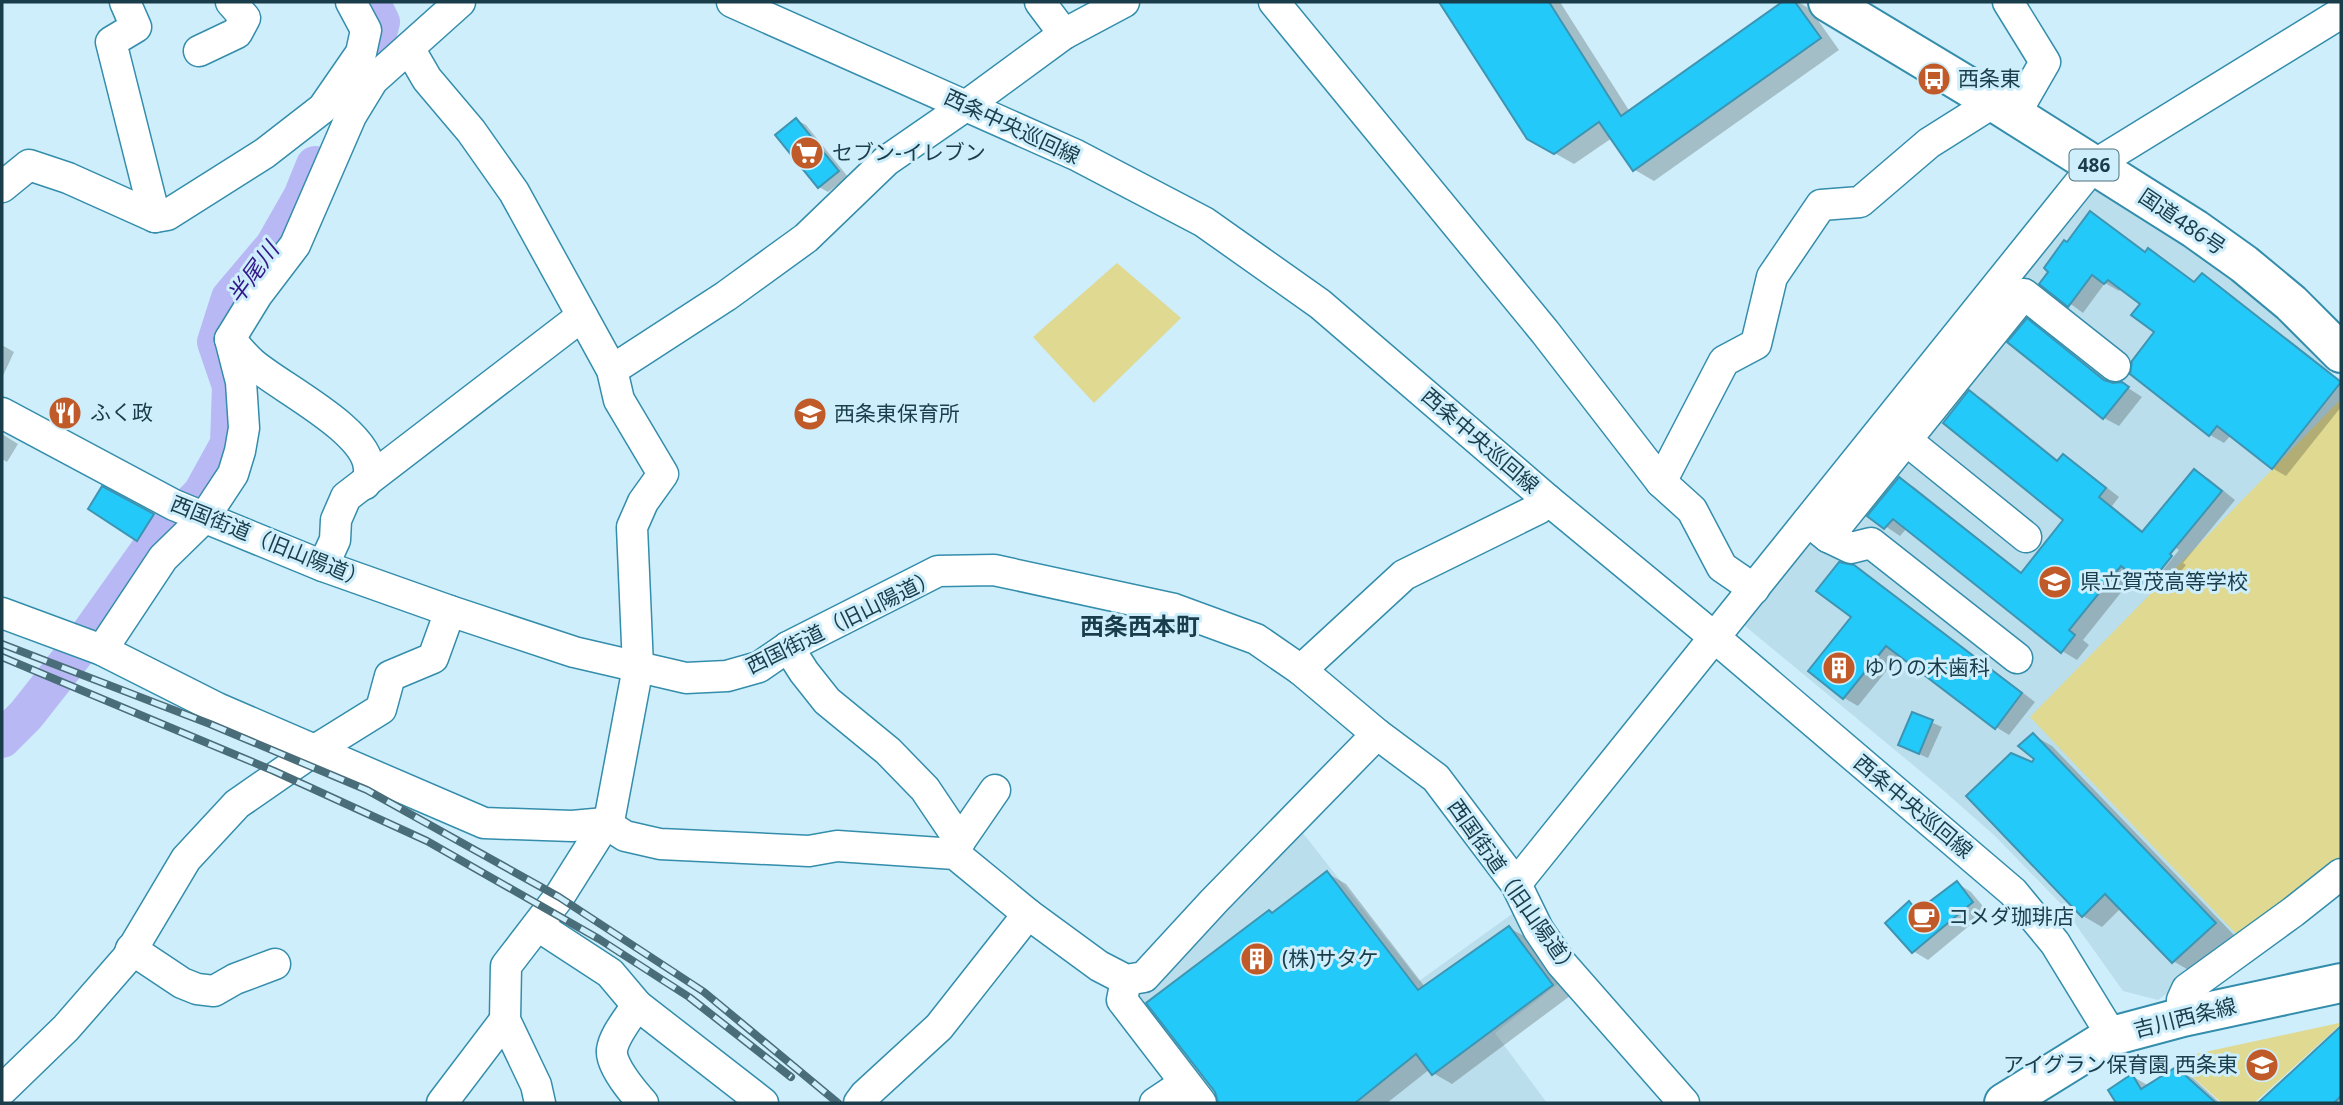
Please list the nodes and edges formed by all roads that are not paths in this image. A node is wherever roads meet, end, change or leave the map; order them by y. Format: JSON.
{"nodes":[{"id":1,"x":125,"y":2,"type":"edge"},
{"id":2,"x":231,"y":2,"type":"edge"},
{"id":3,"x":351,"y":2,"type":"edge"},
{"id":4,"x":460,"y":2,"type":"edge"},
{"id":5,"x":732,"y":2,"type":"edge"},
{"id":6,"x":1040,"y":2,"type":"edge"},
{"id":7,"x":1124,"y":2,"type":"edge"},
{"id":8,"x":1274,"y":2,"type":"edge"},
{"id":9,"x":1828,"y":2,"type":"edge"},
{"id":10,"x":2008,"y":2,"type":"edge"},
{"id":11,"x":2341,"y":13,"type":"edge"},
{"id":12,"x":1064,"y":34,"type":"junction"},
{"id":13,"x":410,"y":48,"type":"junction"},
{"id":14,"x":199,"y":51,"type":"dead end"},
{"id":15,"x":967,"y":105,"type":"junction"},
{"id":16,"x":2004,"y":109,"type":"junction"},
{"id":17,"x":336,"y":115,"type":"junction"},
{"id":18,"x":2094,"y":165,"type":"junction"},
{"id":19,"x":2,"y":187,"type":"edge"},
{"id":20,"x":155,"y":216,"type":"junction"},
{"id":21,"x":582,"y":316,"type":"junction"},
{"id":22,"x":230,"y":339,"type":"junction"},
{"id":23,"x":2341,"y":353,"type":"edge"},
{"id":24,"x":2115,"y":366,"type":"dead end"},
{"id":25,"x":612,"y":370,"type":"junction"},
{"id":26,"x":2,"y":413,"type":"edge"},
{"id":27,"x":1906,"y":440,"type":"junction"},
{"id":28,"x":1661,"y":482,"type":"junction"},
{"id":29,"x":365,"y":484,"type":"junction"},
{"id":30,"x":1548,"y":499,"type":"junction"},
{"id":31,"x":204,"y":518,"type":"junction"},
{"id":32,"x":1818,"y":529,"type":"junction"},
{"id":33,"x":2026,"y":537,"type":"dead end"},
{"id":34,"x":323,"y":566,"type":"junction"},
{"id":35,"x":1754,"y":589,"type":"junction"},
{"id":36,"x":450,"y":611,"type":"junction"},
{"id":37,"x":2,"y":613,"type":"edge"},
{"id":38,"x":1714,"y":637,"type":"junction"},
{"id":39,"x":789,"y":647,"type":"junction"},
{"id":40,"x":102,"y":650,"type":"junction"},
{"id":41,"x":2017,"y":657,"type":"dead end"},
{"id":42,"x":638,"y":667,"type":"junction"},
{"id":43,"x":1301,"y":670,"type":"junction"},
{"id":44,"x":1377,"y":734,"type":"junction"},
{"id":45,"x":315,"y":750,"type":"junction"},
{"id":46,"x":995,"y":790,"type":"dead end"},
{"id":47,"x":604,"y":823,"type":"junction"},
{"id":48,"x":957,"y":847,"type":"junction"},
{"id":49,"x":2341,"y":874,"type":"edge"},
{"id":50,"x":1516,"y":884,"type":"junction"},
{"id":51,"x":1028,"y":914,"type":"junction"},
{"id":52,"x":538,"y":926,"type":"junction"},
{"id":53,"x":131,"y":949,"type":"junction"},
{"id":54,"x":275,"y":964,"type":"dead end"},
{"id":55,"x":1126,"y":981,"type":"junction"},
{"id":56,"x":2341,"y":982,"type":"edge"},
{"id":57,"x":637,"y":1005,"type":"junction"},
{"id":58,"x":2183,"y":1017,"type":"junction"},
{"id":59,"x":505,"y":1020,"type":"junction"},
{"id":60,"x":2112,"y":1036,"type":"junction"},
{"id":61,"x":2,"y":1090,"type":"edge"},
{"id":62,"x":1193,"y":1093,"type":"edge"},
{"id":63,"x":1679,"y":1102,"type":"edge"},
{"id":64,"x":442,"y":1103,"type":"edge"},
{"id":65,"x":540,"y":1103,"type":"edge"},
{"id":66,"x":643,"y":1103,"type":"edge"},
{"id":67,"x":763,"y":1103,"type":"edge"},
{"id":68,"x":859,"y":1103,"type":"edge"},
{"id":69,"x":1155,"y":1103,"type":"edge"},
{"id":70,"x":2004,"y":1103,"type":"edge"}],
"edges":[{"from":1,"to":20,"type":"street"},
{"from":2,"to":14,"type":"street"},
{"from":3,"to":17,"type":"street"},
{"from":4,"to":13,"type":"street"},
{"from":5,"to":15,"type":"street","name":"西条中央巡回線"},
{"from":6,"to":12,"type":"street"},
{"from":7,"to":12,"type":"street"},
{"from":8,"to":28,"type":"street"},
{"from":9,"to":16,"type":"main road","name":"国道486号","number":"486"},
{"from":10,"to":16,"type":"street"},
{"from":11,"to":18,"type":"street"},
{"from":12,"to":15,"type":"street"},
{"from":13,"to":17,"type":"street"},
{"from":13,"to":21,"type":"street"},
{"from":15,"to":25,"type":"street"},
{"from":15,"to":30,"type":"street","name":"西条中央巡回線"},
{"from":16,"to":18,"type":"main road","name":"国道486号","number":"486"},
{"from":16,"to":28,"type":"street"},
{"from":17,"to":20,"type":"street"},
{"from":17,"to":22,"type":"street"},
{"from":18,"to":23,"type":"main road","name":"国道486号","number":"486"},
{"from":18,"to":32,"type":"street"},
{"from":19,"to":20,"type":"street"},
{"from":21,"to":25,"type":"street"},
{"from":21,"to":29,"type":"street"},
{"from":22,"to":29,"type":"street"},
{"from":22,"to":31,"type":"street"},
{"from":24,"to":27,"type":"street"},
{"from":25,"to":42,"type":"street"},
{"from":26,"to":31,"type":"street","name":"西国街道（旧山陽道）"},
{"from":27,"to":32,"type":"street"},
{"from":27,"to":33,"type":"street"},
{"from":28,"to":35,"type":"street"},
{"from":29,"to":34,"type":"street"},
{"from":30,"to":38,"type":"street","name":"西条中央巡回線"},
{"from":30,"to":43,"type":"street"},
{"from":31,"to":34,"type":"street","name":"西国街道（旧山陽道）"},
{"from":31,"to":40,"type":"street"},
{"from":32,"to":35,"type":"street"},
{"from":32,"to":41,"type":"street"},
{"from":34,"to":36,"type":"street","name":"西国街道（旧山陽道）"},
{"from":35,"to":38,"type":"street"},
{"from":36,"to":42,"type":"street","name":"西国街道（旧山陽道）"},
{"from":36,"to":45,"type":"street"},
{"from":37,"to":40,"type":"street"},
{"from":38,"to":50,"type":"street"},
{"from":38,"to":60,"type":"street","name":"西条中央巡回線"},
{"from":39,"to":42,"type":"street","name":"西国街道（旧山陽道）"},
{"from":39,"to":43,"type":"street","name":"西国街道（旧山陽道）"},
{"from":39,"to":48,"type":"street"},
{"from":40,"to":45,"type":"street"},
{"from":42,"to":47,"type":"street"},
{"from":43,"to":44,"type":"street","name":"西国街道（旧山陽道）"},
{"from":44,"to":50,"type":"street","name":"西国街道（旧山陽道）"},
{"from":44,"to":55,"type":"street"},
{"from":45,"to":47,"type":"street"},
{"from":45,"to":53,"type":"street"},
{"from":46,"to":48,"type":"street"},
{"from":47,"to":48,"type":"street"},
{"from":47,"to":52,"type":"street"},
{"from":48,"to":51,"type":"street"},
{"from":49,"to":58,"type":"street"},
{"from":50,"to":63,"type":"street","name":"西国街道（旧山陽道）"},
{"from":51,"to":55,"type":"street"},
{"from":51,"to":68,"type":"street"},
{"from":52,"to":57,"type":"street"},
{"from":52,"to":59,"type":"street"},
{"from":53,"to":54,"type":"street"},
{"from":53,"to":61,"type":"street"},
{"from":55,"to":62,"type":"street"},
{"from":56,"to":58,"type":"main road","name":"吉川西条線"},
{"from":57,"to":66,"type":"street"},
{"from":57,"to":67,"type":"street"},
{"from":58,"to":60,"type":"main road","name":"吉川西条線"},
{"from":59,"to":64,"type":"street"},
{"from":59,"to":65,"type":"street"},
{"from":60,"to":70,"type":"main road","name":"吉川西条線"},
{"from":62,"to":69,"type":"street"}]}
